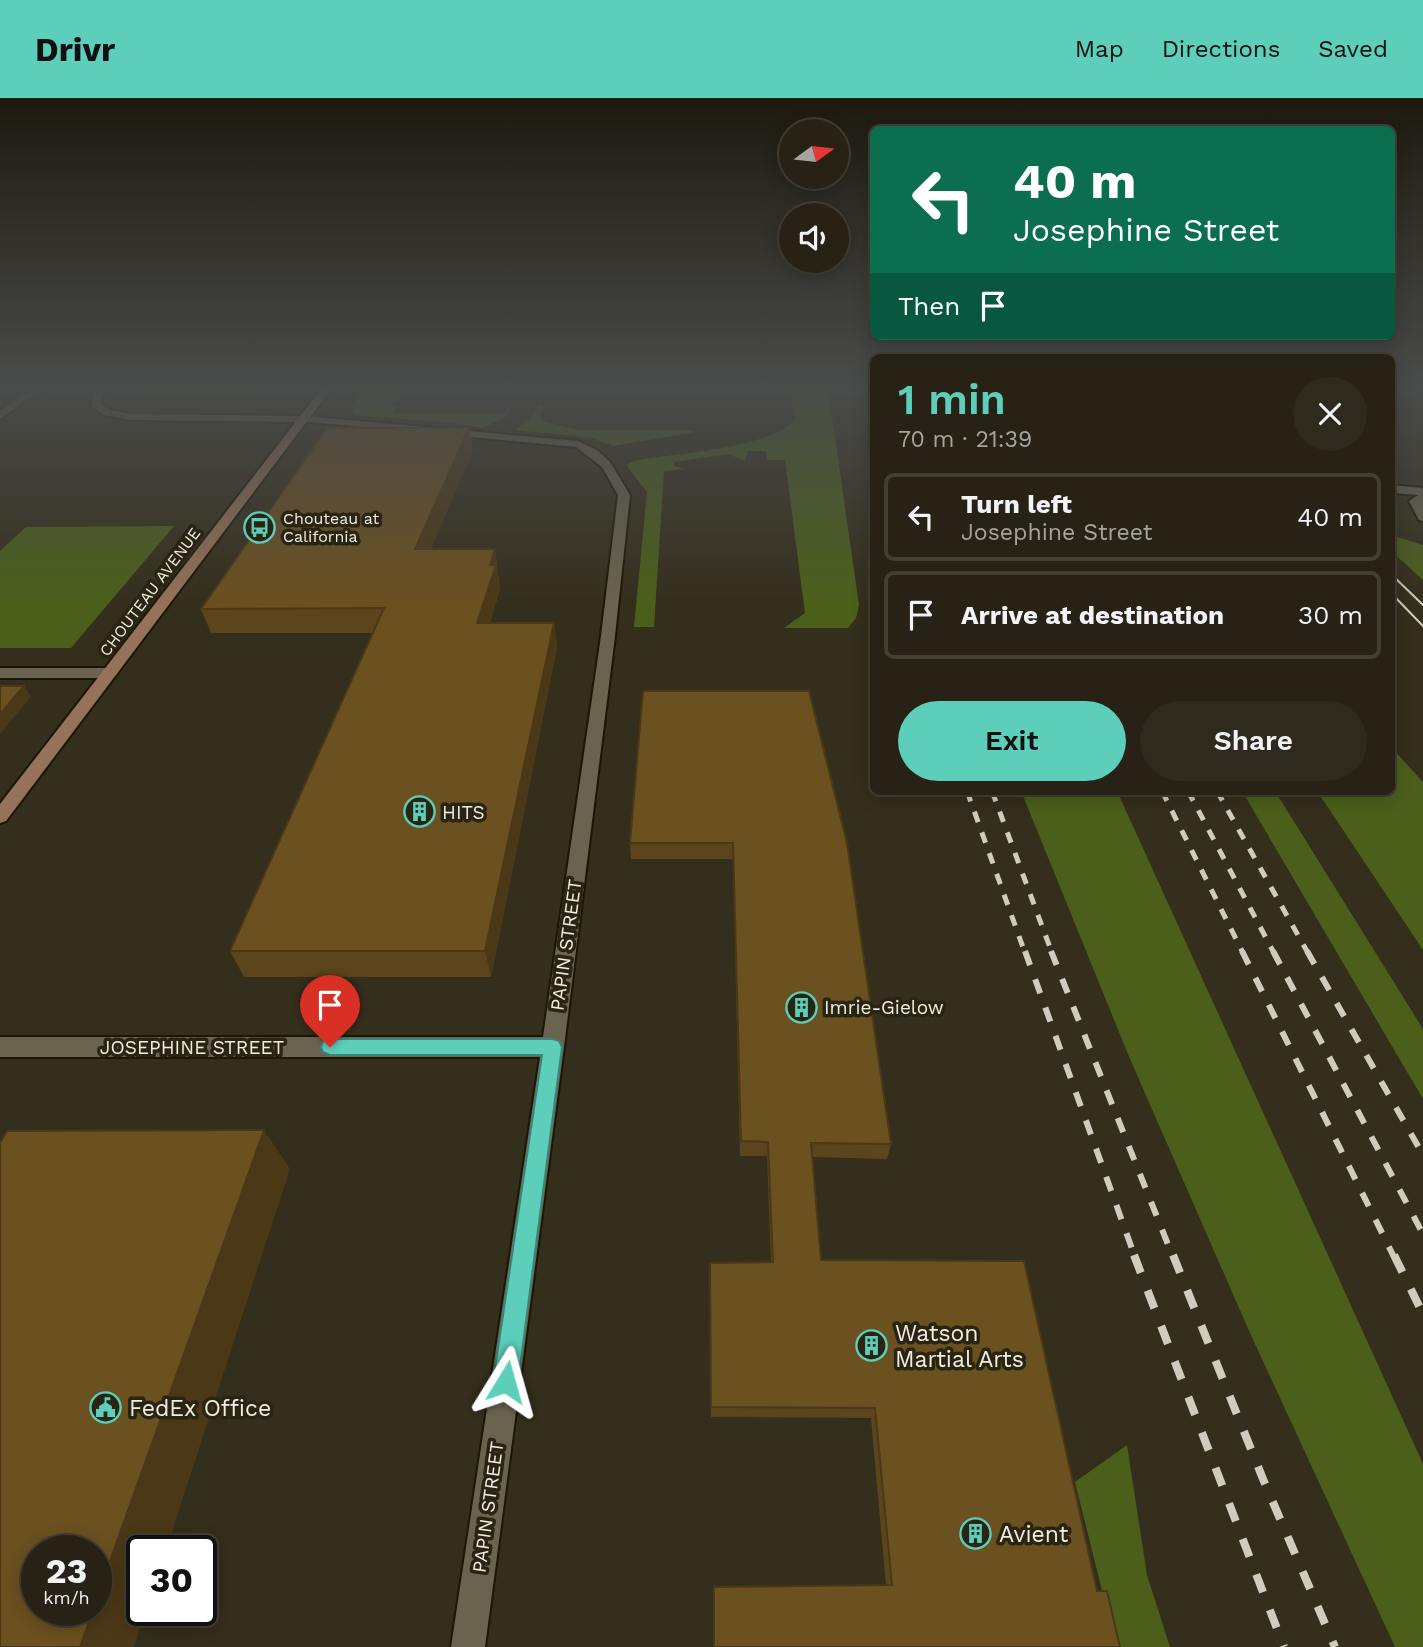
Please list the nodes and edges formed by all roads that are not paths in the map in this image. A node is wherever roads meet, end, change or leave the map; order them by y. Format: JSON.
{"nodes":[{"id":1,"x":272,"y":460,"type":"edge"},
{"id":2,"x":602,"y":460,"type":"edge"},
{"id":3,"x":1395,"y":490,"type":"edge"},
{"id":4,"x":1423,"y":494,"type":"edge"},
{"id":5,"x":1423,"y":517,"type":"edge"},
{"id":6,"x":0,"y":673,"type":"edge"},
{"id":7,"x":110,"y":673,"type":"junction"},
{"id":8,"x":0,"y":817,"type":"edge"},
{"id":9,"x":0,"y":1047,"type":"edge"},
{"id":10,"x":553,"y":1047,"type":"junction"},
{"id":11,"x":468,"y":1647,"type":"edge"}],
"edges":[{"from":1,"to":7,"type":"main road","name":"CHOUTEAU AVENUE"},
{"from":2,"to":10,"type":"street","name":"PAPIN STREET"},
{"from":3,"to":4,"type":"street"},
{"from":4,"to":5,"type":"street"},
{"from":6,"to":7,"type":"street"},
{"from":7,"to":8,"type":"main road","name":"CHOUTEAU AVENUE"},
{"from":9,"to":10,"type":"street","name":"JOSEPHINE STREET"},
{"from":10,"to":11,"type":"street","name":"PAPIN STREET"}]}
